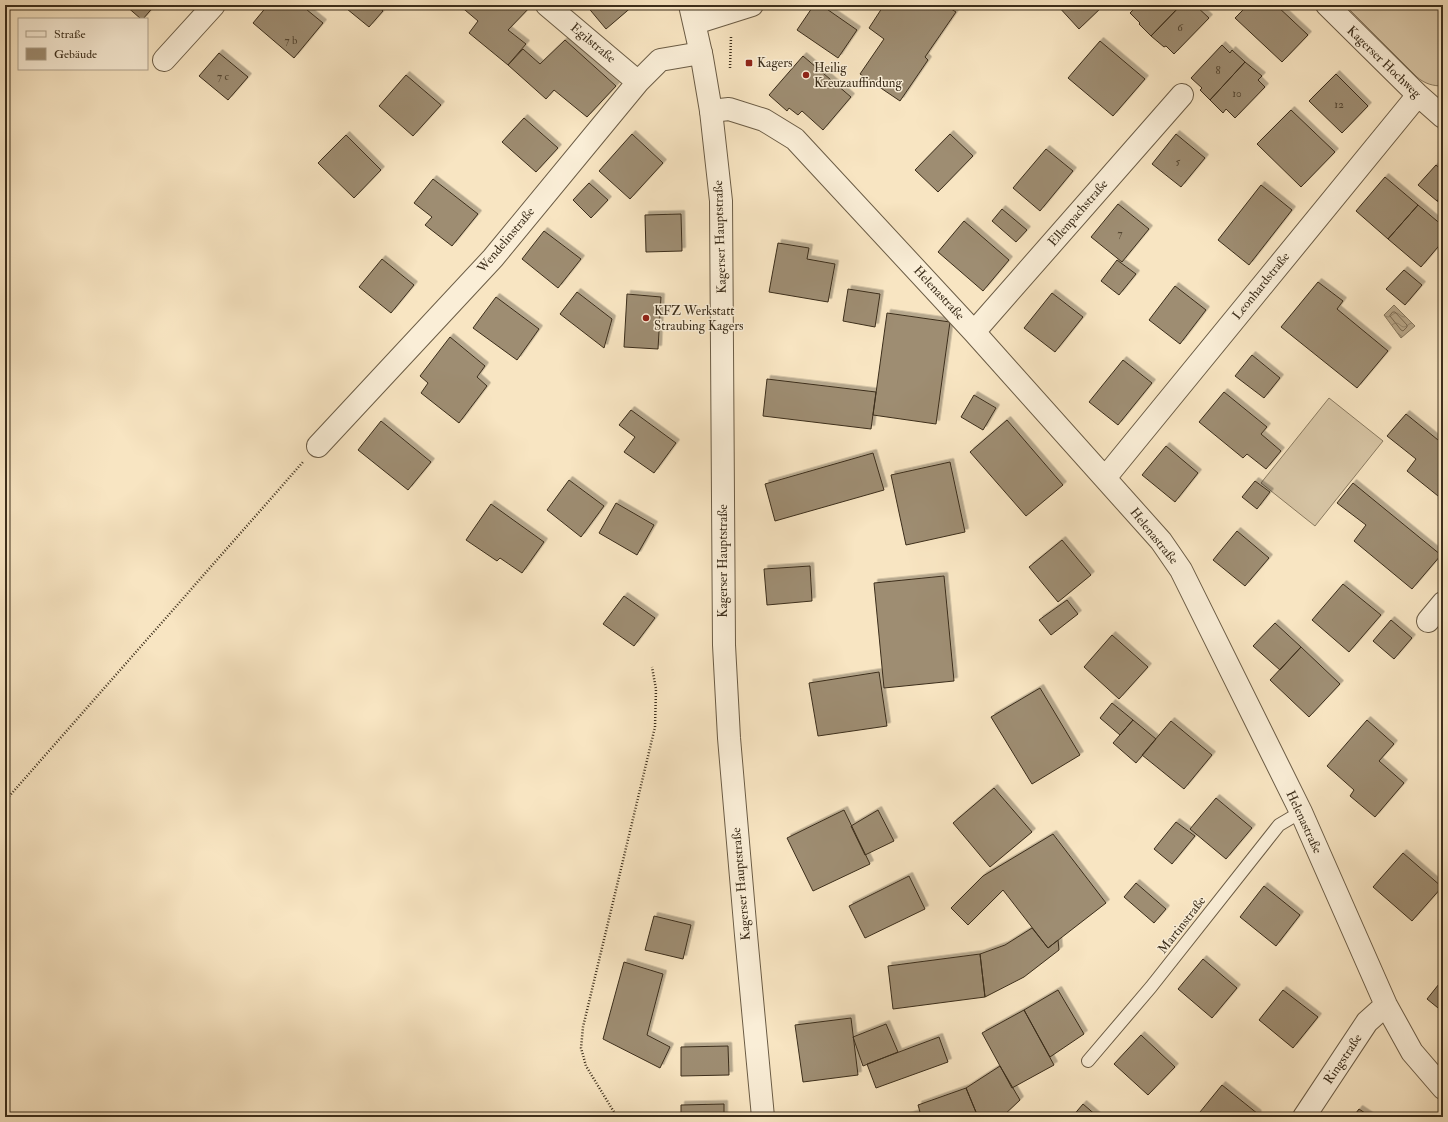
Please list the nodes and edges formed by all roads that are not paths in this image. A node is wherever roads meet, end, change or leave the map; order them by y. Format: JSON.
{"nodes":[{"id":1,"x":214,"y":5,"type":"edge"},
{"id":2,"x":548,"y":5,"type":"edge"},
{"id":3,"x":1327,"y":5,"type":"edge"},
{"id":4,"x":742,"y":8,"type":"edge"},
{"id":5,"x":692,"y":14,"type":"edge"},
{"id":6,"x":701,"y":53,"type":"junction"},
{"id":7,"x":164,"y":60,"type":"dead end"},
{"id":8,"x":638,"y":82,"type":"junction"},
{"id":9,"x":1182,"y":95,"type":"dead end"},
{"id":10,"x":1418,"y":95,"type":"junction"},
{"id":11,"x":711,"y":111,"type":"junction"},
{"id":12,"x":1443,"y":117,"type":"edge"},
{"id":13,"x":974,"y":332,"type":"junction"},
{"id":14,"x":318,"y":446,"type":"road end"},
{"id":15,"x":1105,"y":478,"type":"junction"},
{"id":16,"x":1443,"y":603,"type":"edge"},
{"id":17,"x":1428,"y":621,"type":"dead end"},
{"id":18,"x":1301,"y":812,"type":"junction"},
{"id":19,"x":1386,"y":1005,"type":"junction"},
{"id":20,"x":1088,"y":1061,"type":"dead end"},
{"id":21,"x":1443,"y":1088,"type":"edge"},
{"id":22,"x":763,"y":1117,"type":"edge"},
{"id":23,"x":1304,"y":1117,"type":"edge"}],
"edges":[{"from":1,"to":7,"type":"street"},
{"from":2,"to":8,"type":"street","name":"Egilstraße"},
{"from":3,"to":10,"type":"street","name":"Kagerser Hochweg"},
{"from":4,"to":5,"type":"street"},
{"from":5,"to":6,"type":"street","name":"Kagerser Hauptstraße"},
{"from":6,"to":8,"type":"street","name":"Wendelinstraße"},
{"from":6,"to":11,"type":"street","name":"Kagerser Hauptstraße"},
{"from":8,"to":14,"type":"street","name":"Wendelinstraße"},
{"from":9,"to":13,"type":"street","name":"Ellenpachstraße"},
{"from":10,"to":12,"type":"street","name":"Kagerser Hochweg"},
{"from":10,"to":15,"type":"street","name":"Leonhardstraße"},
{"from":11,"to":13,"type":"street","name":"Helenastraße"},
{"from":11,"to":22,"type":"street","name":"Kagerser Hauptstraße"},
{"from":13,"to":15,"type":"street","name":"Helenastraße"},
{"from":15,"to":18,"type":"street","name":"Helenastraße"},
{"from":16,"to":17,"type":"street"},
{"from":18,"to":19,"type":"street","name":"Helenastraße"},
{"from":18,"to":20,"type":"lane","name":"Martinstraße"},
{"from":19,"to":21,"type":"street","name":"Helenastraße"},
{"from":19,"to":23,"type":"street","name":"Ringstraße"}]}
